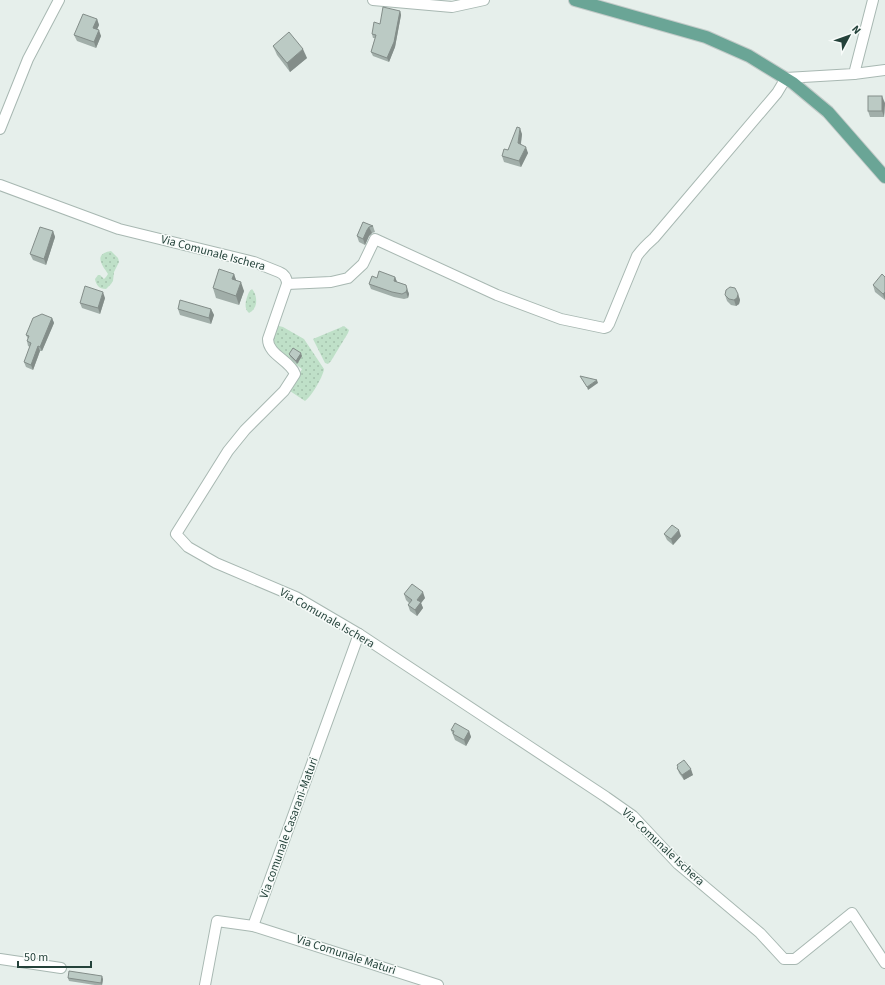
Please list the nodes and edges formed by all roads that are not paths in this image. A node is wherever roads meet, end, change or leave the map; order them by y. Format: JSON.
{"nodes":[{"id":1,"x":59,"y":0,"type":"edge"},
{"id":2,"x":374,"y":0,"type":"edge"},
{"id":3,"x":484,"y":0,"type":"edge"},
{"id":4,"x":575,"y":0,"type":"edge"},
{"id":5,"x":873,"y":0,"type":"edge"},
{"id":6,"x":885,"y":70,"type":"edge"},
{"id":7,"x":854,"y":74,"type":"junction"},
{"id":8,"x":786,"y":78,"type":"junction"},
{"id":9,"x":0,"y":129,"type":"edge"},
{"id":10,"x":885,"y":177,"type":"edge"},
{"id":11,"x":0,"y":185,"type":"edge"},
{"id":12,"x":287,"y":284,"type":"junction"},
{"id":13,"x":359,"y":634,"type":"junction"},
{"id":14,"x":253,"y":926,"type":"junction"},
{"id":15,"x":0,"y":959,"type":"edge"},
{"id":16,"x":885,"y":962,"type":"edge"},
{"id":17,"x":61,"y":968,"type":"dead end"},
{"id":18,"x":205,"y":985,"type":"edge"},
{"id":19,"x":438,"y":985,"type":"edge"}],
"edges":[{"from":1,"to":9,"type":"street"},
{"from":2,"to":3,"type":"street"},
{"from":4,"to":8,"type":"main road"},
{"from":5,"to":7,"type":"street"},
{"from":6,"to":7,"type":"street"},
{"from":7,"to":8,"type":"street"},
{"from":8,"to":10,"type":"main road"},
{"from":8,"to":12,"type":"street"},
{"from":11,"to":12,"type":"street","name":"Via Comunale Ischera"},
{"from":12,"to":13,"type":"street","name":"Via Comunale Ischera"},
{"from":13,"to":14,"type":"street","name":"Via comunale Casarani-Maturi"},
{"from":13,"to":16,"type":"street","name":"Via Comunale Ischera"},
{"from":14,"to":18,"type":"street"},
{"from":14,"to":19,"type":"street","name":"Via Comunale Maturi"},
{"from":15,"to":17,"type":"street"}]}
